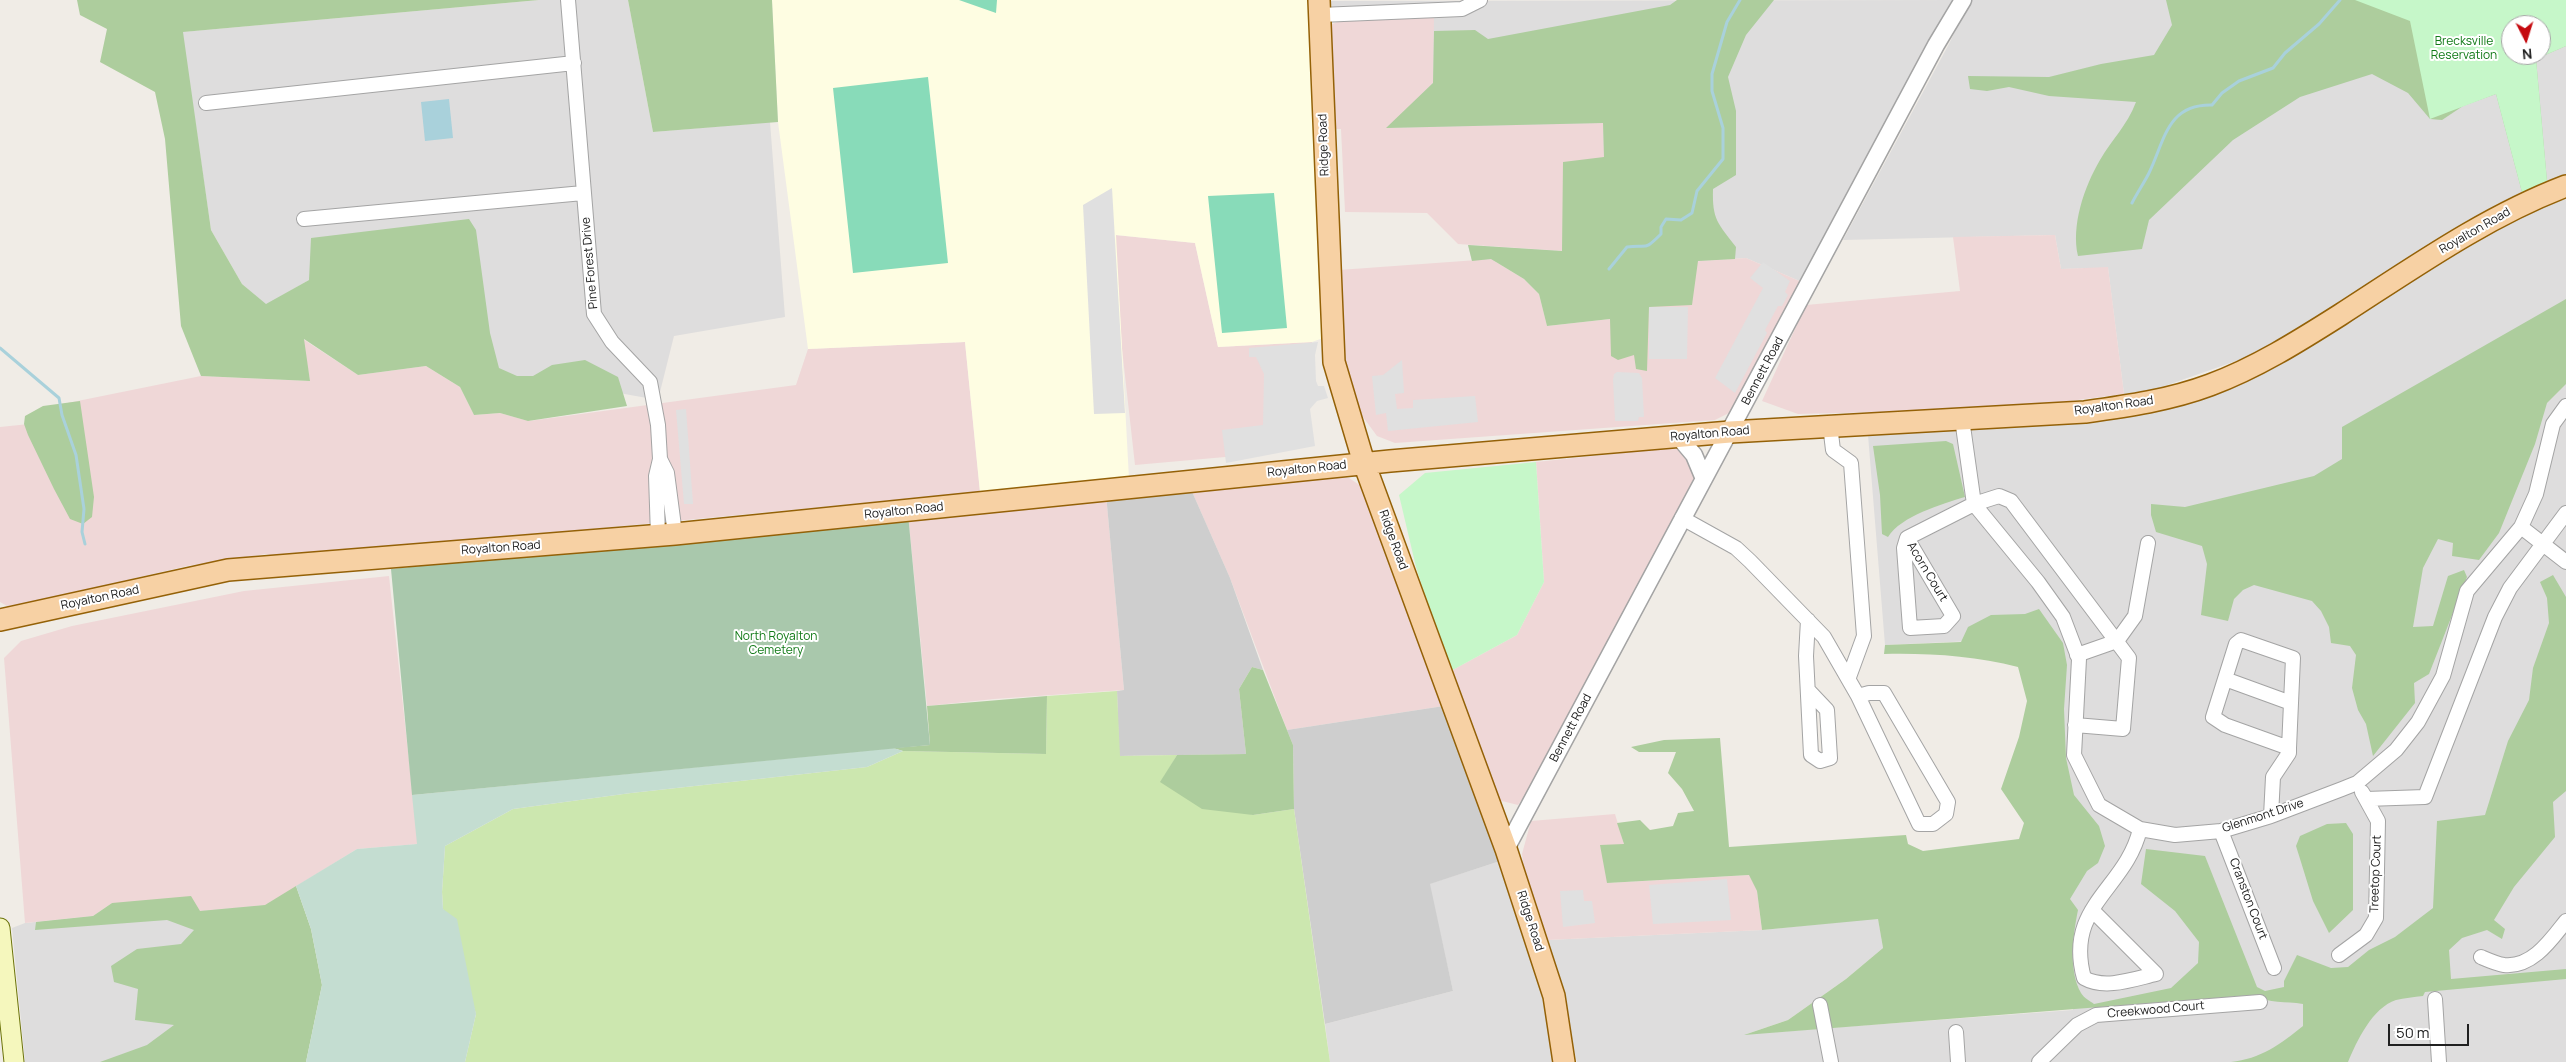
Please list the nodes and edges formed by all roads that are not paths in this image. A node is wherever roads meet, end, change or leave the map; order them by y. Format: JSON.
{"nodes":[{"id":1,"x":568,"y":0,"type":"edge"},
{"id":2,"x":1480,"y":0,"type":"edge"},
{"id":3,"x":1963,"y":0,"type":"edge"},
{"id":4,"x":1320,"y":7,"type":"edge"},
{"id":5,"x":574,"y":63,"type":"junction"},
{"id":6,"x":206,"y":103,"type":"dead end"},
{"id":7,"x":2566,"y":186,"type":"edge"},
{"id":8,"x":583,"y":193,"type":"junction"},
{"id":9,"x":304,"y":219,"type":"dead end"},
{"id":10,"x":2566,"y":406,"type":"edge"},
{"id":11,"x":1962,"y":419,"type":"junction"},
{"id":12,"x":1830,"y":425,"type":"junction"},
{"id":13,"x":1730,"y":432,"type":"junction"},
{"id":14,"x":1678,"y":436,"type":"junction"},
{"id":15,"x":1364,"y":463,"type":"junction"},
{"id":16,"x":1704,"y":478,"type":"junction"},
{"id":17,"x":1974,"y":504,"type":"junction"},
{"id":18,"x":2566,"y":513,"type":"edge"},
{"id":19,"x":1682,"y":518,"type":"junction"},
{"id":20,"x":2521,"y":527,"type":"junction"},
{"id":21,"x":667,"y":535,"type":"junction"},
{"id":22,"x":1907,"y":538,"type":"junction"},
{"id":23,"x":2148,"y":543,"type":"dead end"},
{"id":24,"x":2544,"y":544,"type":"junction"},
{"id":25,"x":2566,"y":562,"type":"edge"},
{"id":26,"x":0,"y":620,"type":"edge"},
{"id":27,"x":1808,"y":620,"type":"junction"},
{"id":28,"x":2117,"y":641,"type":"junction"},
{"id":29,"x":2077,"y":655,"type":"junction"},
{"id":30,"x":1849,"y":677,"type":"junction"},
{"id":31,"x":2225,"y":679,"type":"junction"},
{"id":32,"x":1809,"y":691,"type":"dead end"},
{"id":33,"x":1858,"y":696,"type":"junction"},
{"id":34,"x":2291,"y":702,"type":"junction"},
{"id":35,"x":2075,"y":725,"type":"junction"},
{"id":36,"x":2289,"y":748,"type":"junction"},
{"id":37,"x":2357,"y":782,"type":"junction"},
{"id":38,"x":2366,"y":799,"type":"junction"},
{"id":39,"x":2271,"y":816,"type":"junction"},
{"id":40,"x":2140,"y":829,"type":"junction"},
{"id":41,"x":2221,"y":831,"type":"junction"},
{"id":42,"x":1506,"y":849,"type":"junction"},
{"id":43,"x":2092,"y":910,"type":"junction"},
{"id":44,"x":2566,"y":921,"type":"edge"},
{"id":45,"x":0,"y":928,"type":"edge"},
{"id":46,"x":2339,"y":955,"type":"dead end"},
{"id":47,"x":2481,"y":957,"type":"dead end"},
{"id":48,"x":2274,"y":968,"type":"dead end"},
{"id":49,"x":2435,"y":999,"type":"dead end"},
{"id":50,"x":2260,"y":1002,"type":"dead end"},
{"id":51,"x":1820,"y":1005,"type":"dead end"},
{"id":52,"x":1956,"y":1032,"type":"dead end"},
{"id":53,"x":14,"y":1062,"type":"edge"},
{"id":54,"x":1564,"y":1062,"type":"edge"},
{"id":55,"x":1831,"y":1062,"type":"edge"},
{"id":56,"x":1958,"y":1062,"type":"edge"},
{"id":57,"x":2039,"y":1062,"type":"edge"},
{"id":58,"x":2439,"y":1062,"type":"edge"}],
"edges":[{"from":1,"to":5,"type":"street","name":"Pine Forest Drive"},
{"from":2,"to":4,"type":"street"},
{"from":3,"to":13,"type":"street","name":"Bennett Road"},
{"from":4,"to":15,"type":"main road","name":"Ridge Road"},
{"from":5,"to":6,"type":"street"},
{"from":5,"to":8,"type":"street","name":"Pine Forest Drive"},
{"from":7,"to":11,"type":"main road","name":"Royalton Road"},
{"from":8,"to":9,"type":"street"},
{"from":8,"to":21,"type":"street","name":"Pine Forest Drive"},
{"from":10,"to":20,"type":"street","name":"Glenmont Drive"},
{"from":11,"to":12,"type":"main road","name":"Royalton Road"},
{"from":11,"to":17,"type":"street"},
{"from":12,"to":13,"type":"main road","name":"Royalton Road"},
{"from":12,"to":30,"type":"street"},
{"from":13,"to":14,"type":"main road","name":"Royalton Road"},
{"from":13,"to":16,"type":"street","name":"Bennett Road"},
{"from":14,"to":15,"type":"main road","name":"Royalton Road"},
{"from":14,"to":16,"type":"street"},
{"from":15,"to":21,"type":"main road","name":"Royalton Road"},
{"from":15,"to":42,"type":"main road","name":"Ridge Road"},
{"from":16,"to":19,"type":"street","name":"Bennett Road"},
{"from":17,"to":22,"type":"street","name":"Acorn Court"},
{"from":17,"to":28,"type":"street","name":"Acorn Court"},
{"from":17,"to":29,"type":"street","name":"Glenmont Drive"},
{"from":18,"to":24,"type":"street"},
{"from":19,"to":27,"type":"street"},
{"from":19,"to":42,"type":"street","name":"Bennett Road"},
{"from":20,"to":24,"type":"street"},
{"from":20,"to":37,"type":"street","name":"Glenmont Drive"},
{"from":21,"to":26,"type":"main road","name":"Royalton Road"},
{"from":22,"to":22,"type":"street","name":"Acorn Court"},
{"from":23,"to":28,"type":"street"},
{"from":24,"to":25,"type":"street"},
{"from":24,"to":38,"type":"street"},
{"from":27,"to":30,"type":"street"},
{"from":27,"to":32,"type":"street"},
{"from":28,"to":29,"type":"street"},
{"from":28,"to":35,"type":"street","name":"Acorn Court"},
{"from":29,"to":35,"type":"street","name":"Glenmont Drive"},
{"from":30,"to":33,"type":"street"},
{"from":31,"to":34,"type":"street"},
{"from":31,"to":34,"type":"street"},
{"from":31,"to":36,"type":"street"},
{"from":33,"to":33,"type":"street"},
{"from":34,"to":36,"type":"street"},
{"from":35,"to":40,"type":"street","name":"Glenmont Drive"},
{"from":36,"to":39,"type":"street"},
{"from":37,"to":38,"type":"street","name":"Treetop Court"},
{"from":37,"to":39,"type":"street","name":"Glenmont Drive"},
{"from":38,"to":46,"type":"street","name":"Treetop Court"},
{"from":39,"to":41,"type":"street","name":"Glenmont Drive"},
{"from":40,"to":41,"type":"street","name":"Glenmont Drive"},
{"from":40,"to":43,"type":"street"},
{"from":41,"to":48,"type":"street","name":"Cranston Court"},
{"from":42,"to":54,"type":"main road","name":"Ridge Road"},
{"from":43,"to":43,"type":"street"},
{"from":44,"to":47,"type":"street"},
{"from":45,"to":53,"type":"main road"},
{"from":49,"to":58,"type":"street"},
{"from":50,"to":57,"type":"street","name":"Creekwood Court"},
{"from":51,"to":55,"type":"street"},
{"from":52,"to":56,"type":"street"}]}
